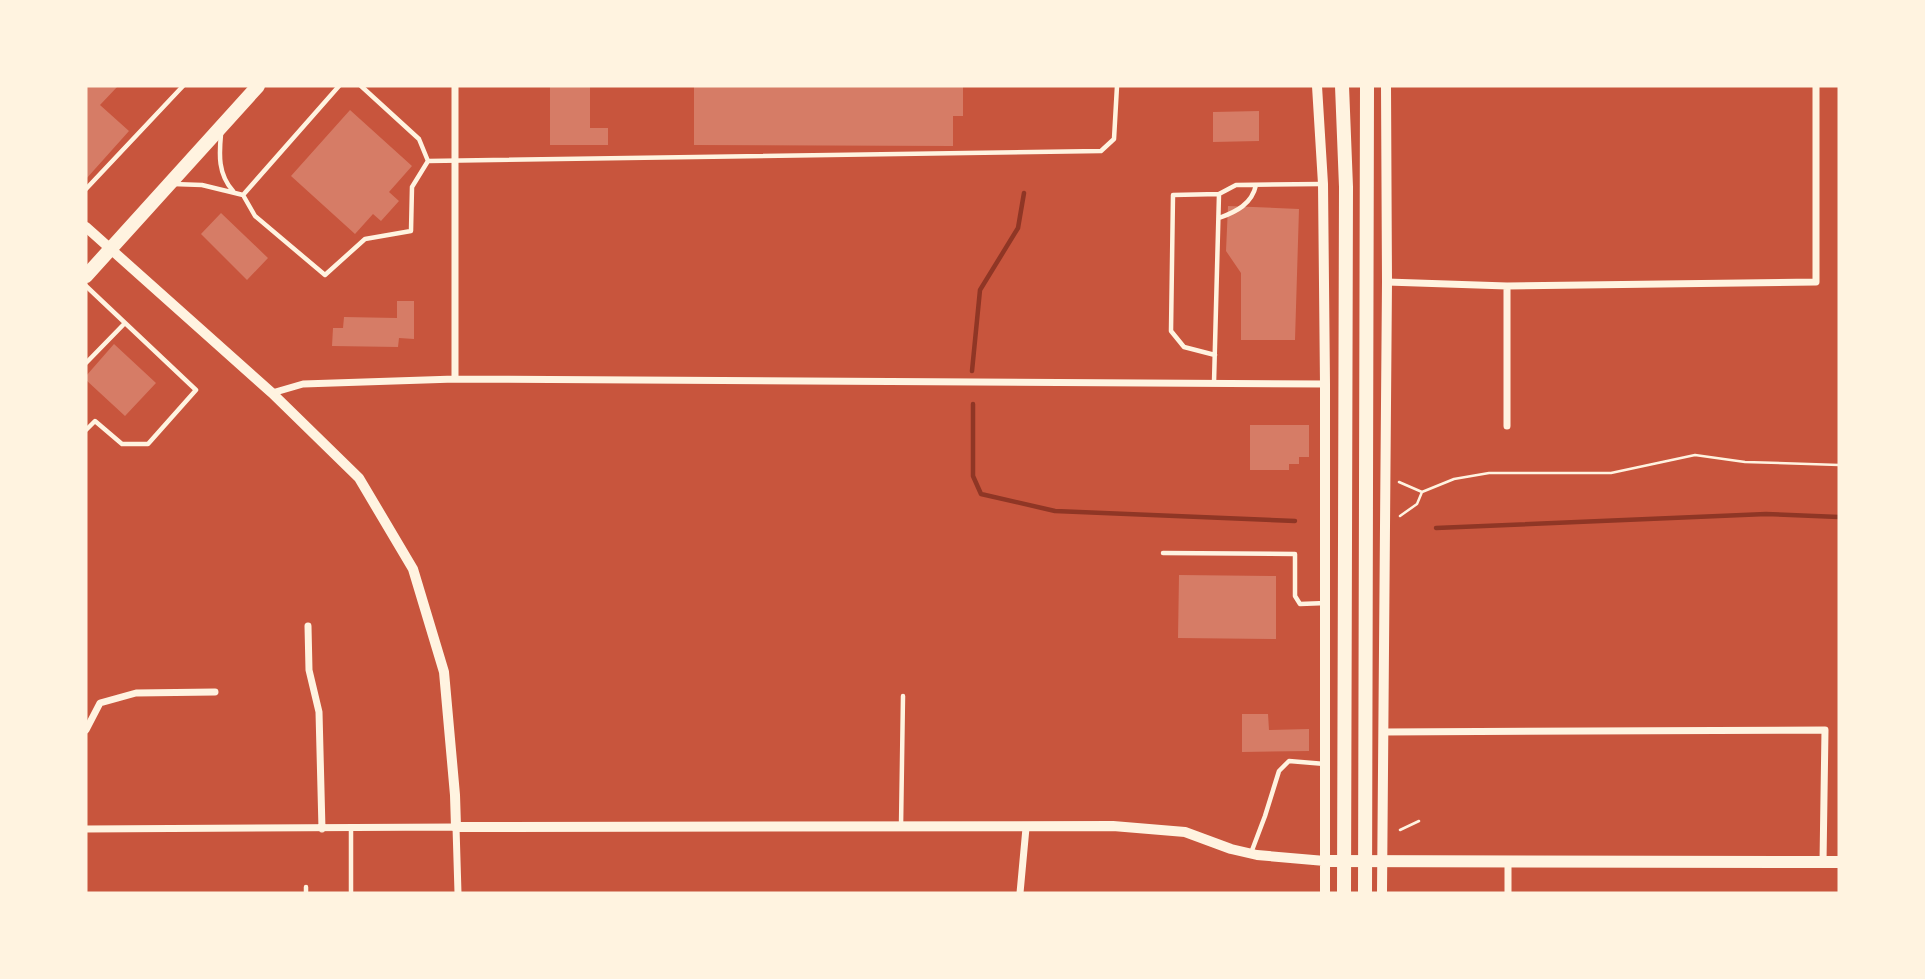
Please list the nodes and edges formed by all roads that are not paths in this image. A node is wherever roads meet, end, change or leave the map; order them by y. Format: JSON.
{"nodes":[{"id":1,"x":183,"y":86,"type":"edge"},
{"id":2,"x":258,"y":86,"type":"edge"},
{"id":3,"x":339,"y":86,"type":"edge"},
{"id":4,"x":361,"y":86,"type":"edge"},
{"id":5,"x":455,"y":86,"type":"edge"},
{"id":6,"x":1117,"y":86,"type":"edge"},
{"id":7,"x":1317,"y":86,"type":"edge"},
{"id":8,"x":1342,"y":86,"type":"edge"},
{"id":9,"x":1367,"y":86,"type":"edge"},
{"id":10,"x":1386,"y":86,"type":"edge"},
{"id":11,"x":1816,"y":86,"type":"edge"},
{"id":12,"x":221,"y":129,"type":"junction"},
{"id":13,"x":455,"y":160,"type":"junction"},
{"id":14,"x":428,"y":161,"type":"junction"},
{"id":15,"x":168,"y":184,"type":"junction"},
{"id":16,"x":1323,"y":184,"type":"junction"},
{"id":17,"x":1256,"y":185,"type":"junction"},
{"id":18,"x":86,"y":189,"type":"edge"},
{"id":19,"x":233,"y":192,"type":"junction"},
{"id":20,"x":1219,"y":194,"type":"junction"},
{"id":21,"x":243,"y":195,"type":"junction"},
{"id":22,"x":1219,"y":219,"type":"junction"},
{"id":23,"x":86,"y":227,"type":"edge"},
{"id":24,"x":110,"y":249,"type":"junction"},
{"id":25,"x":86,"y":276,"type":"edge"},
{"id":26,"x":1387,"y":282,"type":"junction"},
{"id":27,"x":86,"y":286,"type":"edge"},
{"id":28,"x":1507,"y":286,"type":"junction"},
{"id":29,"x":125,"y":323,"type":"junction"},
{"id":30,"x":1214,"y":355,"type":"junction"},
{"id":31,"x":86,"y":363,"type":"edge"},
{"id":32,"x":455,"y":379,"type":"junction"},
{"id":33,"x":1214,"y":383,"type":"junction"},
{"id":34,"x":1325,"y":384,"type":"junction"},
{"id":35,"x":272,"y":393,"type":"junction"},
{"id":36,"x":1507,"y":426,"type":"dead end"},
{"id":37,"x":86,"y":430,"type":"edge"},
{"id":38,"x":1163,"y":553,"type":"dead end"},
{"id":39,"x":1326,"y":603,"type":"junction"},
{"id":40,"x":308,"y":626,"type":"dead end"},
{"id":41,"x":215,"y":692,"type":"dead end"},
{"id":42,"x":903,"y":696,"type":"dead end"},
{"id":43,"x":86,"y":730,"type":"edge"},
{"id":44,"x":1384,"y":732,"type":"junction"},
{"id":45,"x":1326,"y":764,"type":"junction"},
{"id":46,"x":456,"y":827,"type":"junction"},
{"id":47,"x":901,"y":828,"type":"junction"},
{"id":48,"x":1026,"y":828,"type":"junction"},
{"id":49,"x":86,"y":829,"type":"edge"},
{"id":50,"x":322,"y":829,"type":"junction"},
{"id":51,"x":351,"y":829,"type":"junction"},
{"id":52,"x":1251,"y":853,"type":"junction"},
{"id":53,"x":1325,"y":861,"type":"junction"},
{"id":54,"x":1345,"y":861,"type":"junction"},
{"id":55,"x":1365,"y":861,"type":"junction"},
{"id":56,"x":1383,"y":861,"type":"junction"},
{"id":57,"x":1508,"y":862,"type":"junction"},
{"id":58,"x":1823,"y":862,"type":"junction"},
{"id":59,"x":1839,"y":862,"type":"edge"},
{"id":60,"x":351,"y":893,"type":"edge"},
{"id":61,"x":458,"y":893,"type":"edge"},
{"id":62,"x":1020,"y":893,"type":"edge"},
{"id":63,"x":1325,"y":893,"type":"edge"},
{"id":64,"x":1344,"y":893,"type":"edge"},
{"id":65,"x":1365,"y":893,"type":"edge"},
{"id":66,"x":1382,"y":893,"type":"edge"},
{"id":67,"x":1508,"y":893,"type":"edge"}],
"edges":[{"from":1,"to":18,"type":"lane"},
{"from":2,"to":12,"type":"main road"},
{"from":3,"to":21,"type":"lane"},
{"from":4,"to":14,"type":"lane"},
{"from":5,"to":13,"type":"street"},
{"from":6,"to":13,"type":"lane"},
{"from":7,"to":16,"type":"street"},
{"from":8,"to":54,"type":"main road"},
{"from":9,"to":55,"type":"main road"},
{"from":10,"to":26,"type":"street"},
{"from":11,"to":28,"type":"street"},
{"from":12,"to":15,"type":"main road"},
{"from":12,"to":19,"type":"lane"},
{"from":13,"to":14,"type":"lane"},
{"from":13,"to":32,"type":"street"},
{"from":14,"to":21,"type":"lane"},
{"from":15,"to":19,"type":"lane"},
{"from":15,"to":24,"type":"main road"},
{"from":16,"to":17,"type":"lane"},
{"from":16,"to":34,"type":"street"},
{"from":17,"to":20,"type":"lane"},
{"from":17,"to":22,"type":"lane"},
{"from":19,"to":21,"type":"lane"},
{"from":20,"to":22,"type":"lane"},
{"from":20,"to":30,"type":"lane"},
{"from":22,"to":30,"type":"lane"},
{"from":23,"to":24,"type":"street"},
{"from":24,"to":25,"type":"main road"},
{"from":24,"to":35,"type":"street"},
{"from":26,"to":28,"type":"street"},
{"from":26,"to":44,"type":"street"},
{"from":27,"to":29,"type":"lane"},
{"from":28,"to":36,"type":"street"},
{"from":29,"to":31,"type":"lane"},
{"from":29,"to":37,"type":"lane"},
{"from":30,"to":33,"type":"lane"},
{"from":32,"to":33,"type":"street"},
{"from":32,"to":35,"type":"street"},
{"from":33,"to":34,"type":"street"},
{"from":34,"to":39,"type":"street"},
{"from":35,"to":46,"type":"street"},
{"from":38,"to":39,"type":"lane"},
{"from":39,"to":45,"type":"street"},
{"from":40,"to":50,"type":"street"},
{"from":41,"to":43,"type":"street"},
{"from":42,"to":47,"type":"lane"},
{"from":44,"to":56,"type":"street"},
{"from":44,"to":58,"type":"street"},
{"from":45,"to":52,"type":"lane"},
{"from":45,"to":53,"type":"street"},
{"from":46,"to":47,"type":"street"},
{"from":46,"to":51,"type":"street"},
{"from":46,"to":61,"type":"street"},
{"from":47,"to":48,"type":"street"},
{"from":48,"to":52,"type":"street"},
{"from":48,"to":62,"type":"street"},
{"from":49,"to":50,"type":"street"},
{"from":50,"to":51,"type":"street"},
{"from":51,"to":60,"type":"lane"},
{"from":52,"to":53,"type":"street"},
{"from":53,"to":54,"type":"main road"},
{"from":53,"to":63,"type":"street"},
{"from":54,"to":55,"type":"main road"},
{"from":54,"to":64,"type":"main road"},
{"from":55,"to":56,"type":"main road"},
{"from":55,"to":65,"type":"main road"},
{"from":56,"to":57,"type":"main road"},
{"from":56,"to":66,"type":"street"},
{"from":57,"to":58,"type":"main road"},
{"from":57,"to":67,"type":"street"},
{"from":58,"to":59,"type":"main road"}]}
